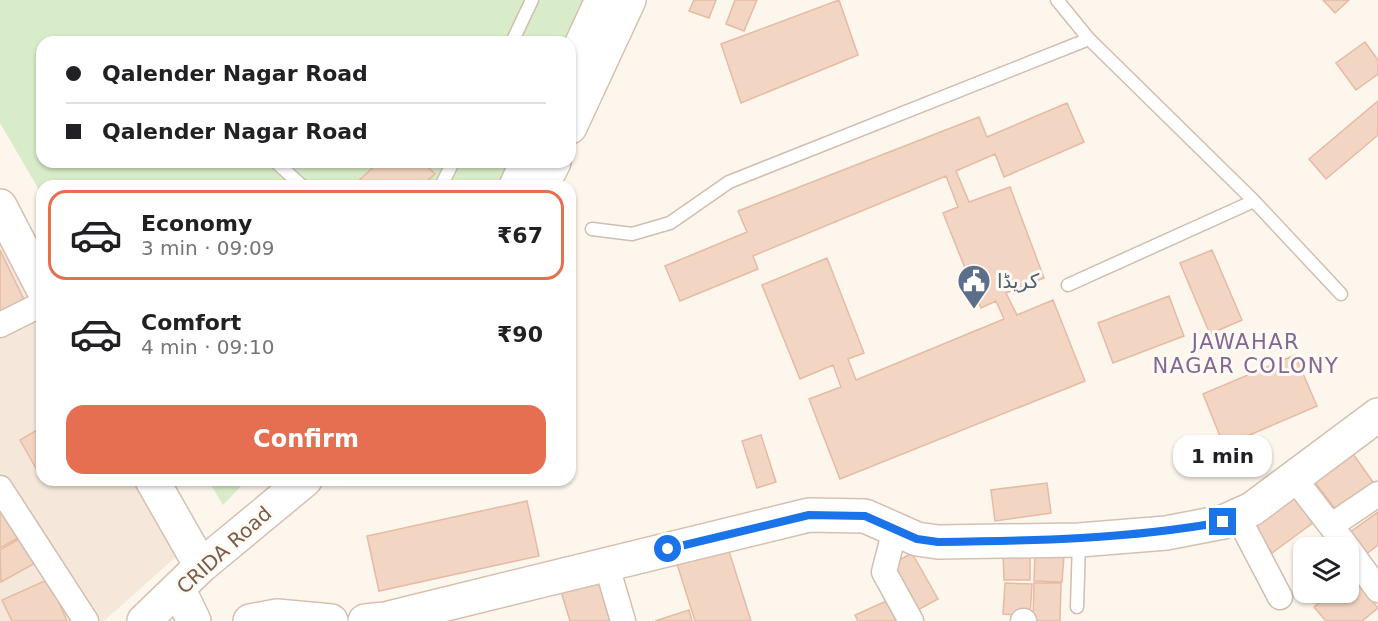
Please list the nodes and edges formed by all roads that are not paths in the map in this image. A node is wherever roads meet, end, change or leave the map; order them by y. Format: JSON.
{"nodes":[{"id":1,"x":532,"y":0,"type":"edge"},
{"id":2,"x":602,"y":0,"type":"edge"},
{"id":3,"x":629,"y":0,"type":"edge"},
{"id":4,"x":1057,"y":0,"type":"edge"},
{"id":5,"x":515,"y":36,"type":"edge"},
{"id":6,"x":1089,"y":39,"type":"junction"},
{"id":7,"x":576,"y":56,"type":"edge"},
{"id":8,"x":576,"y":114,"type":"edge"},
{"id":9,"x":282,"y":168,"type":"edge"},
{"id":10,"x":296,"y":180,"type":"edge"},
{"id":11,"x":1254,"y":201,"type":"junction"},
{"id":12,"x":0,"y":206,"type":"edge"},
{"id":13,"x":592,"y":229,"type":"dead end"},
{"id":14,"x":36,"y":275,"type":"edge"},
{"id":15,"x":1068,"y":285,"type":"dead end"},
{"id":16,"x":1341,"y":294,"type":"dead end"},
{"id":17,"x":36,"y":307,"type":"edge"},
{"id":18,"x":0,"y":325,"type":"edge"},
{"id":19,"x":1378,"y":415,"type":"edge"},
{"id":20,"x":1294,"y":478,"type":"junction"},
{"id":21,"x":155,"y":486,"type":"edge"},
{"id":22,"x":298,"y":486,"type":"edge"},
{"id":23,"x":0,"y":488,"type":"edge"},
{"id":24,"x":1378,"y":494,"type":"edge"},
{"id":25,"x":1238,"y":517,"type":"junction"},
{"id":26,"x":1332,"y":525,"type":"junction"},
{"id":27,"x":895,"y":529,"type":"junction"},
{"id":28,"x":1340,"y":537,"type":"edge"},
{"id":29,"x":1080,"y":540,"type":"junction"},
{"id":30,"x":606,"y":563,"type":"junction"},
{"id":31,"x":1359,"y":563,"type":"edge"},
{"id":32,"x":201,"y":566,"type":"junction"},
{"id":33,"x":179,"y":590,"type":"junction"},
{"id":34,"x":1378,"y":590,"type":"edge"},
{"id":35,"x":1280,"y":597,"type":"dead end"},
{"id":36,"x":1077,"y":607,"type":"dead end"},
{"id":37,"x":86,"y":621,"type":"edge"},
{"id":38,"x":144,"y":621,"type":"edge"},
{"id":39,"x":194,"y":621,"type":"edge"},
{"id":40,"x":250,"y":621,"type":"edge"},
{"id":41,"x":331,"y":621,"type":"edge"},
{"id":42,"x":365,"y":621,"type":"edge"},
{"id":43,"x":623,"y":621,"type":"edge"},
{"id":44,"x":911,"y":621,"type":"edge"}],
"edges":[{"from":1,"to":5,"type":"lane"},
{"from":2,"to":7,"type":"street"},
{"from":3,"to":8,"type":"street"},
{"from":4,"to":6,"type":"lane"},
{"from":6,"to":11,"type":"lane"},
{"from":6,"to":13,"type":"lane"},
{"from":9,"to":10,"type":"lane"},
{"from":11,"to":15,"type":"lane"},
{"from":11,"to":16,"type":"lane"},
{"from":12,"to":14,"type":"street"},
{"from":17,"to":18,"type":"street"},
{"from":19,"to":20,"type":"street"},
{"from":20,"to":25,"type":"street"},
{"from":20,"to":26,"type":"street"},
{"from":21,"to":32,"type":"street"},
{"from":22,"to":32,"type":"street","name":"CRIDA Road"},
{"from":23,"to":37,"type":"street"},
{"from":24,"to":26,"type":"street"},
{"from":25,"to":29,"type":"street"},
{"from":25,"to":35,"type":"street"},
{"from":26,"to":28,"type":"street"},
{"from":27,"to":29,"type":"street"},
{"from":27,"to":30,"type":"street"},
{"from":27,"to":44,"type":"street"},
{"from":29,"to":36,"type":"lane"},
{"from":30,"to":42,"type":"street"},
{"from":30,"to":43,"type":"street"},
{"from":31,"to":34,"type":"street"},
{"from":32,"to":33,"type":"street","name":"CRIDA Road"},
{"from":33,"to":38,"type":"street","name":"CRIDA Road"},
{"from":33,"to":39,"type":"street"},
{"from":40,"to":41,"type":"street"}]}
